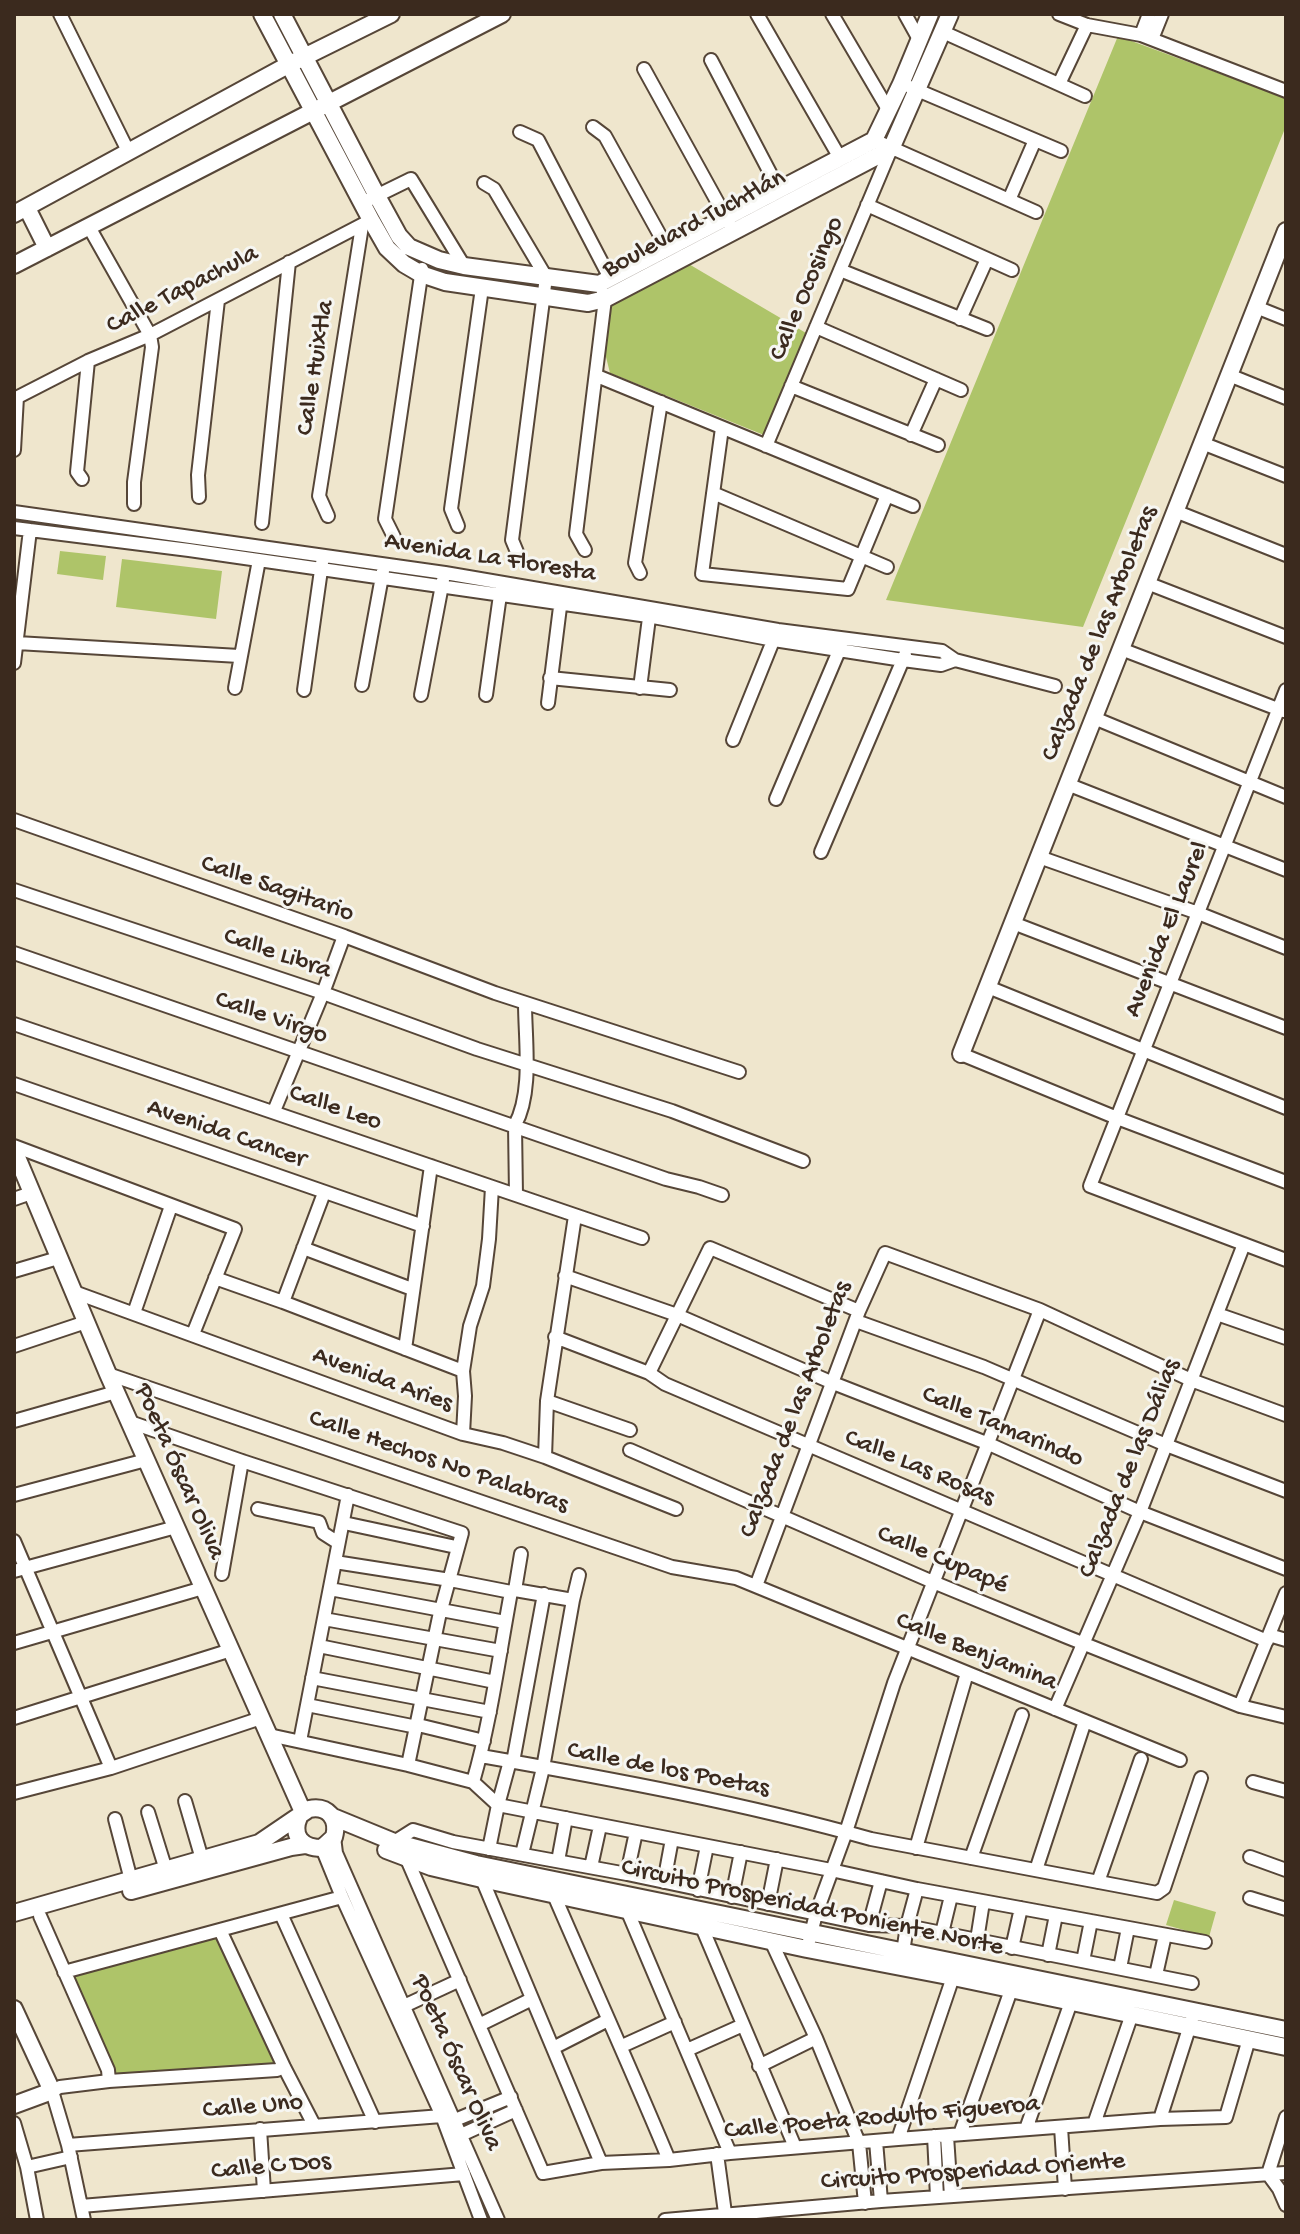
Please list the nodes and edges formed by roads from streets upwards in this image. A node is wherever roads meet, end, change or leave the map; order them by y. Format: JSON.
{"nodes":[{"id":1,"x":60,"y":14,"type":"edge"},
{"id":2,"x":262,"y":14,"type":"edge"},
{"id":3,"x":282,"y":14,"type":"edge"},
{"id":4,"x":391,"y":14,"type":"edge"},
{"id":5,"x":502,"y":14,"type":"edge"},
{"id":6,"x":757,"y":14,"type":"edge"},
{"id":7,"x":832,"y":14,"type":"edge"},
{"id":8,"x":905,"y":14,"type":"edge"},
{"id":9,"x":930,"y":14,"type":"edge"},
{"id":10,"x":950,"y":14,"type":"edge"},
{"id":11,"x":1059,"y":14,"type":"edge"},
{"id":12,"x":1149,"y":14,"type":"edge"},
{"id":13,"x":1162,"y":14,"type":"edge"},
{"id":14,"x":1087,"y":25,"type":"junction"},
{"id":15,"x":943,"y":32,"type":"junction"},
{"id":16,"x":1146,"y":37,"type":"junction"},
{"id":17,"x":920,"y":41,"type":"junction"},
{"id":18,"x":711,"y":60,"type":"dead end"},
{"id":19,"x":296,"y":61,"type":"junction"},
{"id":20,"x":644,"y":69,"type":"dead end"},
{"id":21,"x":901,"y":84,"type":"junction"},
{"id":22,"x":1059,"y":84,"type":"junction"},
{"id":23,"x":918,"y":91,"type":"junction"},
{"id":24,"x":1286,"y":91,"type":"edge"},
{"id":25,"x":1085,"y":96,"type":"dead end"},
{"id":26,"x":321,"y":107,"type":"junction"},
{"id":27,"x":889,"y":111,"type":"junction"},
{"id":28,"x":593,"y":127,"type":"dead end"},
{"id":29,"x":520,"y":132,"type":"dead end"},
{"id":30,"x":874,"y":140,"type":"junction"},
{"id":31,"x":1035,"y":140,"type":"junction"},
{"id":32,"x":891,"y":149,"type":"junction"},
{"id":33,"x":1061,"y":151,"type":"dead end"},
{"id":34,"x":129,"y":153,"type":"junction"},
{"id":35,"x":840,"y":158,"type":"junction"},
{"id":36,"x":484,"y":183,"type":"dead end"},
{"id":37,"x":779,"y":190,"type":"junction"},
{"id":38,"x":370,"y":199,"type":"junction"},
{"id":39,"x":1009,"y":200,"type":"junction"},
{"id":40,"x":867,"y":205,"type":"junction"},
{"id":41,"x":20,"y":211,"type":"edge"},
{"id":42,"x":1036,"y":212,"type":"dead end"},
{"id":43,"x":366,"y":223,"type":"junction"},
{"id":44,"x":730,"y":225,"type":"junction"},
{"id":45,"x":89,"y":227,"type":"junction"},
{"id":46,"x":1285,"y":238,"type":"edge"},
{"id":47,"x":47,"y":248,"type":"junction"},
{"id":48,"x":667,"y":248,"type":"junction"},
{"id":49,"x":423,"y":253,"type":"junction"},
{"id":50,"x":987,"y":259,"type":"junction"},
{"id":51,"x":289,"y":262,"type":"junction"},
{"id":52,"x":14,"y":265,"type":"edge"},
{"id":53,"x":464,"y":266,"type":"junction"},
{"id":54,"x":840,"y":270,"type":"junction"},
{"id":55,"x":1012,"y":270,"type":"dead end"},
{"id":56,"x":421,"y":274,"type":"junction"},
{"id":57,"x":546,"y":277,"type":"junction"},
{"id":58,"x":605,"y":287,"type":"junction"},
{"id":59,"x":482,"y":288,"type":"junction"},
{"id":60,"x":543,"y":297,"type":"junction"},
{"id":61,"x":218,"y":300,"type":"junction"},
{"id":62,"x":1256,"y":307,"type":"junction"},
{"id":63,"x":960,"y":319,"type":"junction"},
{"id":64,"x":1286,"y":319,"type":"edge"},
{"id":65,"x":816,"y":327,"type":"junction"},
{"id":66,"x":987,"y":329,"type":"dead end"},
{"id":67,"x":150,"y":335,"type":"junction"},
{"id":68,"x":88,"y":361,"type":"junction"},
{"id":69,"x":1229,"y":375,"type":"junction"},
{"id":70,"x":597,"y":376,"type":"junction"},
{"id":71,"x":936,"y":379,"type":"junction"},
{"id":72,"x":791,"y":386,"type":"junction"},
{"id":73,"x":961,"y":390,"type":"dead end"},
{"id":74,"x":16,"y":398,"type":"edge"},
{"id":75,"x":1286,"y":398,"type":"edge"},
{"id":76,"x":661,"y":402,"type":"junction"},
{"id":77,"x":722,"y":428,"type":"junction"},
{"id":78,"x":911,"y":435,"type":"junction"},
{"id":79,"x":1202,"y":443,"type":"junction"},
{"id":80,"x":938,"y":445,"type":"dead end"},
{"id":81,"x":766,"y":446,"type":"junction"},
{"id":82,"x":14,"y":450,"type":"edge"},
{"id":83,"x":1286,"y":476,"type":"edge"},
{"id":84,"x":82,"y":479,"type":"dead end"},
{"id":85,"x":713,"y":493,"type":"junction"},
{"id":86,"x":887,"y":495,"type":"junction"},
{"id":87,"x":199,"y":497,"type":"dead end"},
{"id":88,"x":134,"y":504,"type":"dead end"},
{"id":89,"x":913,"y":506,"type":"dead end"},
{"id":90,"x":1175,"y":511,"type":"junction"},
{"id":91,"x":14,"y":512,"type":"edge"},
{"id":92,"x":328,"y":516,"type":"dead end"},
{"id":93,"x":262,"y":523,"type":"dead end"},
{"id":94,"x":458,"y":526,"type":"dead end"},
{"id":95,"x":14,"y":528,"type":"edge"},
{"id":96,"x":30,"y":530,"type":"junction"},
{"id":97,"x":394,"y":537,"type":"dead end"},
{"id":98,"x":585,"y":550,"type":"dead end"},
{"id":99,"x":517,"y":552,"type":"dead end"},
{"id":100,"x":1286,"y":555,"type":"edge"},
{"id":101,"x":325,"y":556,"type":"junction"},
{"id":102,"x":862,"y":556,"type":"junction"},
{"id":103,"x":259,"y":560,"type":"junction"},
{"id":104,"x":384,"y":564,"type":"junction"},
{"id":105,"x":887,"y":567,"type":"dead end"},
{"id":106,"x":320,"y":570,"type":"junction"},
{"id":107,"x":445,"y":573,"type":"junction"},
{"id":108,"x":640,"y":573,"type":"dead end"},
{"id":109,"x":382,"y":578,"type":"junction"},
{"id":110,"x":1147,"y":583,"type":"junction"},
{"id":111,"x":441,"y":587,"type":"junction"},
{"id":112,"x":503,"y":589,"type":"junction"},
{"id":113,"x":562,"y":598,"type":"junction"},
{"id":114,"x":649,"y":612,"type":"junction"},
{"id":115,"x":776,"y":635,"type":"junction"},
{"id":116,"x":1286,"y":637,"type":"edge"},
{"id":117,"x":17,"y":643,"type":"junction"},
{"id":118,"x":841,"y":645,"type":"junction"},
{"id":119,"x":1121,"y":649,"type":"junction"},
{"id":120,"x":905,"y":654,"type":"junction"},
{"id":121,"x":239,"y":656,"type":"junction"},
{"id":122,"x":14,"y":663,"type":"edge"},
{"id":123,"x":550,"y":678,"type":"junction"},
{"id":124,"x":362,"y":685,"type":"dead end"},
{"id":125,"x":1055,"y":686,"type":"dead end"},
{"id":126,"x":235,"y":688,"type":"dead end"},
{"id":127,"x":640,"y":688,"type":"junction"},
{"id":128,"x":304,"y":690,"type":"dead end"},
{"id":129,"x":670,"y":690,"type":"dead end"},
{"id":130,"x":1286,"y":690,"type":"edge"},
{"id":131,"x":421,"y":695,"type":"dead end"},
{"id":132,"x":486,"y":695,"type":"dead end"},
{"id":133,"x":548,"y":703,"type":"dead end"},
{"id":134,"x":1282,"y":711,"type":"edge"},
{"id":135,"x":1094,"y":718,"type":"junction"},
{"id":136,"x":733,"y":740,"type":"dead end"},
{"id":137,"x":1249,"y":783,"type":"junction"},
{"id":138,"x":1067,"y":784,"type":"junction"},
{"id":139,"x":1286,"y":797,"type":"edge"},
{"id":140,"x":776,"y":799,"type":"dead end"},
{"id":141,"x":14,"y":820,"type":"edge"},
{"id":142,"x":1225,"y":845,"type":"junction"},
{"id":143,"x":821,"y":852,"type":"dead end"},
{"id":144,"x":1039,"y":857,"type":"junction"},
{"id":145,"x":1286,"y":870,"type":"edge"},
{"id":146,"x":14,"y":890,"type":"edge"},
{"id":147,"x":1198,"y":913,"type":"junction"},
{"id":148,"x":1013,"y":923,"type":"junction"},
{"id":149,"x":344,"y":936,"type":"junction"},
{"id":150,"x":1286,"y":948,"type":"edge"},
{"id":151,"x":14,"y":953,"type":"edge"},
{"id":152,"x":1170,"y":982,"type":"junction"},
{"id":153,"x":988,"y":987,"type":"junction"},
{"id":154,"x":323,"y":993,"type":"junction"},
{"id":155,"x":525,"y":1003,"type":"junction"},
{"id":156,"x":14,"y":1024,"type":"edge"},
{"id":157,"x":1286,"y":1028,"type":"edge"},
{"id":158,"x":1143,"y":1051,"type":"junction"},
{"id":159,"x":299,"y":1052,"type":"junction"},
{"id":160,"x":961,"y":1054,"type":"joint"},
{"id":161,"x":525,"y":1065,"type":"junction"},
{"id":162,"x":739,"y":1072,"type":"dead end"},
{"id":163,"x":14,"y":1084,"type":"edge"},
{"id":164,"x":1286,"y":1108,"type":"edge"},
{"id":165,"x":274,"y":1111,"type":"junction"},
{"id":166,"x":1117,"y":1118,"type":"junction"},
{"id":167,"x":515,"y":1125,"type":"junction"},
{"id":168,"x":14,"y":1148,"type":"edge"},
{"id":169,"x":803,"y":1161,"type":"dead end"},
{"id":170,"x":431,"y":1166,"type":"junction"},
{"id":171,"x":1286,"y":1182,"type":"edge"},
{"id":172,"x":492,"y":1187,"type":"junction"},
{"id":173,"x":31,"y":1193,"type":"junction"},
{"id":174,"x":324,"y":1193,"type":"junction"},
{"id":175,"x":516,"y":1195,"type":"junction"},
{"id":176,"x":722,"y":1195,"type":"dead end"},
{"id":177,"x":14,"y":1199,"type":"edge"},
{"id":178,"x":171,"y":1206,"type":"junction"},
{"id":179,"x":575,"y":1216,"type":"junction"},
{"id":180,"x":423,"y":1226,"type":"junction"},
{"id":181,"x":642,"y":1238,"type":"dead end"},
{"id":182,"x":1244,"y":1244,"type":"junction"},
{"id":183,"x":303,"y":1248,"type":"junction"},
{"id":184,"x":58,"y":1258,"type":"junction"},
{"id":185,"x":1286,"y":1260,"type":"edge"},
{"id":186,"x":14,"y":1271,"type":"edge"},
{"id":187,"x":565,"y":1276,"type":"junction"},
{"id":188,"x":215,"y":1278,"type":"junction"},
{"id":189,"x":412,"y":1289,"type":"junction"},
{"id":190,"x":74,"y":1292,"type":"junction"},
{"id":191,"x":283,"y":1302,"type":"junction"},
{"id":192,"x":1040,"y":1310,"type":"junction"},
{"id":193,"x":134,"y":1313,"type":"junction"},
{"id":194,"x":1217,"y":1314,"type":"junction"},
{"id":195,"x":677,"y":1315,"type":"junction"},
{"id":196,"x":858,"y":1316,"type":"junction"},
{"id":197,"x":86,"y":1322,"type":"junction"},
{"id":198,"x":193,"y":1334,"type":"junction"},
{"id":199,"x":555,"y":1337,"type":"junction"},
{"id":200,"x":1286,"y":1338,"type":"edge"},
{"id":201,"x":14,"y":1346,"type":"edge"},
{"id":202,"x":405,"y":1349,"type":"junction"},
{"id":203,"x":463,"y":1371,"type":"junction"},
{"id":204,"x":649,"y":1373,"type":"junction"},
{"id":205,"x":108,"y":1374,"type":"junction"},
{"id":206,"x":1013,"y":1380,"type":"junction"},
{"id":207,"x":1191,"y":1380,"type":"junction"},
{"id":208,"x":833,"y":1383,"type":"junction"},
{"id":209,"x":116,"y":1392,"type":"junction"},
{"id":210,"x":547,"y":1401,"type":"junction"},
{"id":211,"x":1286,"y":1415,"type":"edge"},
{"id":212,"x":14,"y":1421,"type":"edge"},
{"id":213,"x":130,"y":1422,"type":"junction"},
{"id":214,"x":630,"y":1430,"type":"dead end"},
{"id":215,"x":463,"y":1434,"type":"junction"},
{"id":216,"x":989,"y":1444,"type":"junction"},
{"id":217,"x":1166,"y":1445,"type":"junction"},
{"id":218,"x":808,"y":1446,"type":"junction"},
{"id":219,"x":630,"y":1450,"type":"dead end"},
{"id":220,"x":545,"y":1457,"type":"junction"},
{"id":221,"x":146,"y":1460,"type":"junction"},
{"id":222,"x":242,"y":1461,"type":"junction"},
{"id":223,"x":1286,"y":1491,"type":"edge"},
{"id":224,"x":14,"y":1495,"type":"edge"},
{"id":225,"x":348,"y":1495,"type":"junction"},
{"id":226,"x":258,"y":1509,"type":"dead end"},
{"id":227,"x":676,"y":1509,"type":"dead end"},
{"id":228,"x":960,"y":1511,"type":"junction"},
{"id":229,"x":1140,"y":1512,"type":"junction"},
{"id":230,"x":781,"y":1516,"type":"junction"},
{"id":231,"x":344,"y":1523,"type":"junction"},
{"id":232,"x":176,"y":1527,"type":"junction"},
{"id":233,"x":14,"y":1541,"type":"edge"},
{"id":234,"x":337,"y":1542,"type":"junction"},
{"id":235,"x":456,"y":1547,"type":"junction"},
{"id":236,"x":521,"y":1554,"type":"dead end"},
{"id":237,"x":335,"y":1562,"type":"junction"},
{"id":238,"x":19,"y":1569,"type":"edge"},
{"id":239,"x":1286,"y":1569,"type":"edge"},
{"id":240,"x":222,"y":1574,"type":"dead end"},
{"id":241,"x":579,"y":1575,"type":"dead end"},
{"id":242,"x":1112,"y":1576,"type":"junction"},
{"id":243,"x":450,"y":1580,"type":"junction"},
{"id":244,"x":933,"y":1582,"type":"junction"},
{"id":245,"x":756,"y":1586,"type":"junction"},
{"id":246,"x":203,"y":1588,"type":"junction"},
{"id":247,"x":330,"y":1589,"type":"junction"},
{"id":248,"x":513,"y":1591,"type":"junction"},
{"id":249,"x":1286,"y":1593,"type":"edge"},
{"id":250,"x":544,"y":1594,"type":"junction"},
{"id":251,"x":573,"y":1600,"type":"junction"},
{"id":252,"x":441,"y":1610,"type":"junction"},
{"id":253,"x":324,"y":1619,"type":"junction"},
{"id":254,"x":505,"y":1622,"type":"junction"},
{"id":255,"x":53,"y":1631,"type":"junction"},
{"id":256,"x":1268,"y":1638,"type":"junction"},
{"id":257,"x":435,"y":1640,"type":"junction"},
{"id":258,"x":1286,"y":1640,"type":"edge"},
{"id":259,"x":14,"y":1643,"type":"edge"},
{"id":260,"x":1083,"y":1643,"type":"junction"},
{"id":261,"x":319,"y":1646,"type":"junction"},
{"id":262,"x":907,"y":1648,"type":"junction"},
{"id":263,"x":231,"y":1650,"type":"junction"},
{"id":264,"x":501,"y":1651,"type":"junction"},
{"id":265,"x":429,"y":1670,"type":"junction"},
{"id":266,"x":967,"y":1673,"type":"junction"},
{"id":267,"x":312,"y":1678,"type":"junction"},
{"id":268,"x":495,"y":1682,"type":"junction"},
{"id":269,"x":81,"y":1698,"type":"junction"},
{"id":270,"x":423,"y":1698,"type":"junction"},
{"id":271,"x":307,"y":1705,"type":"junction"},
{"id":272,"x":1240,"y":1706,"type":"junction"},
{"id":273,"x":1055,"y":1709,"type":"junction"},
{"id":274,"x":490,"y":1712,"type":"junction"},
{"id":275,"x":1022,"y":1715,"type":"dead end"},
{"id":276,"x":1286,"y":1717,"type":"edge"},
{"id":277,"x":14,"y":1718,"type":"edge"},
{"id":278,"x":261,"y":1718,"type":"junction"},
{"id":279,"x":1085,"y":1721,"type":"junction"},
{"id":280,"x":417,"y":1726,"type":"junction"},
{"id":281,"x":269,"y":1735,"type":"junction"},
{"id":282,"x":300,"y":1741,"type":"junction"},
{"id":283,"x":484,"y":1741,"type":"junction"},
{"id":284,"x":481,"y":1756,"type":"junction"},
{"id":285,"x":1141,"y":1759,"type":"dead end"},
{"id":286,"x":1180,"y":1760,"type":"dead end"},
{"id":287,"x":512,"y":1761,"type":"junction"},
{"id":288,"x":408,"y":1765,"type":"junction"},
{"id":289,"x":111,"y":1768,"type":"junction"},
{"id":290,"x":543,"y":1768,"type":"junction"},
{"id":291,"x":1201,"y":1778,"type":"dead end"},
{"id":292,"x":473,"y":1782,"type":"junction"},
{"id":293,"x":1253,"y":1782,"type":"dead end"},
{"id":294,"x":1286,"y":1791,"type":"edge"},
{"id":295,"x":14,"y":1793,"type":"edge"},
{"id":296,"x":185,"y":1801,"type":"dead end"},
{"id":297,"x":498,"y":1805,"type":"junction"},
{"id":298,"x":532,"y":1811,"type":"junction"},
{"id":299,"x":148,"y":1812,"type":"dead end"},
{"id":300,"x":301,"y":1815,"type":"junction"},
{"id":301,"x":566,"y":1818,"type":"junction"},
{"id":302,"x":115,"y":1819,"type":"dead end"},
{"id":303,"x":600,"y":1826,"type":"junction"},
{"id":304,"x":636,"y":1832,"type":"junction"},
{"id":305,"x":846,"y":1832,"type":"junction"},
{"id":306,"x":326,"y":1835,"type":"junction"},
{"id":307,"x":672,"y":1839,"type":"junction"},
{"id":308,"x":394,"y":1842,"type":"junction"},
{"id":309,"x":707,"y":1846,"type":"junction"},
{"id":310,"x":916,"y":1848,"type":"junction"},
{"id":311,"x":489,"y":1849,"type":"junction"},
{"id":312,"x":741,"y":1852,"type":"junction"},
{"id":313,"x":522,"y":1854,"type":"junction"},
{"id":314,"x":406,"y":1857,"type":"junction"},
{"id":315,"x":1250,"y":1857,"type":"dead end"},
{"id":316,"x":971,"y":1858,"type":"junction"},
{"id":317,"x":202,"y":1859,"type":"junction"},
{"id":318,"x":777,"y":1859,"type":"junction"},
{"id":319,"x":558,"y":1861,"type":"junction"},
{"id":320,"x":591,"y":1867,"type":"junction"},
{"id":321,"x":166,"y":1870,"type":"junction"},
{"id":322,"x":831,"y":1870,"type":"junction"},
{"id":323,"x":1036,"y":1870,"type":"junction"},
{"id":324,"x":1286,"y":1870,"type":"edge"},
{"id":325,"x":627,"y":1874,"type":"junction"},
{"id":326,"x":482,"y":1879,"type":"junction"},
{"id":327,"x":131,"y":1880,"type":"junction"},
{"id":328,"x":881,"y":1881,"type":"junction"},
{"id":329,"x":664,"y":1882,"type":"junction"},
{"id":330,"x":1098,"y":1882,"type":"junction"},
{"id":331,"x":917,"y":1889,"type":"junction"},
{"id":332,"x":698,"y":1890,"type":"junction"},
{"id":333,"x":554,"y":1895,"type":"junction"},
{"id":334,"x":951,"y":1896,"type":"junction"},
{"id":335,"x":342,"y":1897,"type":"junction"},
{"id":336,"x":732,"y":1897,"type":"junction"},
{"id":337,"x":1250,"y":1898,"type":"dead end"},
{"id":338,"x":983,"y":1902,"type":"junction"},
{"id":339,"x":768,"y":1904,"type":"junction"},
{"id":340,"x":1021,"y":1908,"type":"junction"},
{"id":341,"x":1286,"y":1909,"type":"edge"},
{"id":342,"x":627,"y":1910,"type":"junction"},
{"id":343,"x":14,"y":1913,"type":"edge"},
{"id":344,"x":281,"y":1914,"type":"junction"},
{"id":345,"x":816,"y":1914,"type":"junction"},
{"id":346,"x":1056,"y":1915,"type":"junction"},
{"id":347,"x":40,"y":1916,"type":"junction"},
{"id":348,"x":1091,"y":1921,"type":"junction"},
{"id":349,"x":14,"y":1925,"type":"edge"},
{"id":350,"x":701,"y":1925,"type":"junction"},
{"id":351,"x":869,"y":1925,"type":"junction"},
{"id":352,"x":907,"y":1926,"type":"junction"},
{"id":353,"x":1128,"y":1928,"type":"junction"},
{"id":354,"x":220,"y":1930,"type":"junction"},
{"id":355,"x":942,"y":1933,"type":"junction"},
{"id":356,"x":1165,"y":1935,"type":"junction"},
{"id":357,"x":977,"y":1940,"type":"junction"},
{"id":358,"x":771,"y":1941,"type":"junction"},
{"id":359,"x":809,"y":1941,"type":"junction"},
{"id":360,"x":1205,"y":1942,"type":"dead end"},
{"id":361,"x":1012,"y":1948,"type":"junction"},
{"id":362,"x":903,"y":1952,"type":"junction"},
{"id":363,"x":1048,"y":1955,"type":"junction"},
{"id":364,"x":1083,"y":1961,"type":"junction"},
{"id":365,"x":1120,"y":1968,"type":"junction"},
{"id":366,"x":64,"y":1972,"type":"junction"},
{"id":367,"x":1156,"y":1975,"type":"junction"},
{"id":368,"x":953,"y":1977,"type":"junction"},
{"id":369,"x":460,"y":1980,"type":"junction"},
{"id":370,"x":1192,"y":1983,"type":"dead end"},
{"id":371,"x":1011,"y":1990,"type":"junction"},
{"id":372,"x":532,"y":1999,"type":"junction"},
{"id":373,"x":1071,"y":2002,"type":"junction"},
{"id":374,"x":404,"y":2006,"type":"junction"},
{"id":375,"x":14,"y":2009,"type":"edge"},
{"id":376,"x":1132,"y":2014,"type":"junction"},
{"id":377,"x":1192,"y":2019,"type":"junction"},
{"id":378,"x":608,"y":2020,"type":"junction"},
{"id":379,"x":675,"y":2022,"type":"junction"},
{"id":380,"x":479,"y":2025,"type":"junction"},
{"id":381,"x":743,"y":2025,"type":"junction"},
{"id":382,"x":1286,"y":2030,"type":"edge"},
{"id":383,"x":816,"y":2038,"type":"junction"},
{"id":384,"x":1249,"y":2039,"type":"junction"},
{"id":385,"x":622,"y":2046,"type":"junction"},
{"id":386,"x":1286,"y":2047,"type":"edge"},
{"id":387,"x":553,"y":2048,"type":"junction"},
{"id":388,"x":687,"y":2050,"type":"junction"},
{"id":389,"x":759,"y":2066,"type":"junction"},
{"id":390,"x":284,"y":2067,"type":"junction"},
{"id":391,"x":109,"y":2081,"type":"junction"},
{"id":392,"x":52,"y":2091,"type":"junction"},
{"id":393,"x":511,"y":2097,"type":"junction"},
{"id":394,"x":14,"y":2105,"type":"edge"},
{"id":395,"x":516,"y":2110,"type":"junction"},
{"id":396,"x":1286,"y":2117,"type":"edge"},
{"id":397,"x":448,"y":2118,"type":"junction"},
{"id":398,"x":1160,"y":2119,"type":"junction"},
{"id":399,"x":375,"y":2122,"type":"junction"},
{"id":400,"x":14,"y":2123,"type":"edge"},
{"id":401,"x":1094,"y":2124,"type":"junction"},
{"id":402,"x":314,"y":2125,"type":"junction"},
{"id":403,"x":1061,"y":2127,"type":"junction"},
{"id":404,"x":260,"y":2129,"type":"junction"},
{"id":405,"x":1026,"y":2129,"type":"junction"},
{"id":406,"x":461,"y":2135,"type":"junction"},
{"id":407,"x":947,"y":2135,"type":"junction"},
{"id":408,"x":898,"y":2139,"type":"junction"},
{"id":409,"x":876,"y":2141,"type":"junction"},
{"id":410,"x":859,"y":2143,"type":"junction"},
{"id":411,"x":795,"y":2147,"type":"junction"},
{"id":412,"x":69,"y":2151,"type":"junction"},
{"id":413,"x":724,"y":2153,"type":"junction"},
{"id":414,"x":669,"y":2160,"type":"junction"},
{"id":415,"x":601,"y":2163,"type":"junction"},
{"id":416,"x":27,"y":2167,"type":"junction"},
{"id":417,"x":1285,"y":2170,"type":"edge"},
{"id":418,"x":464,"y":2174,"type":"junction"},
{"id":419,"x":1268,"y":2174,"type":"junction"},
{"id":420,"x":1065,"y":2189,"type":"junction"},
{"id":421,"x":1279,"y":2189,"type":"junction"},
{"id":422,"x":264,"y":2191,"type":"junction"},
{"id":423,"x":951,"y":2196,"type":"junction"},
{"id":424,"x":937,"y":2197,"type":"junction"},
{"id":425,"x":881,"y":2201,"type":"junction"},
{"id":426,"x":865,"y":2203,"type":"junction"},
{"id":427,"x":1286,"y":2205,"type":"edge"},
{"id":428,"x":81,"y":2206,"type":"junction"},
{"id":429,"x":725,"y":2213,"type":"junction"},
{"id":430,"x":37,"y":2220,"type":"edge"},
{"id":431,"x":84,"y":2220,"type":"edge"},
{"id":432,"x":481,"y":2220,"type":"edge"},
{"id":433,"x":498,"y":2220,"type":"edge"},
{"id":434,"x":665,"y":2220,"type":"edge"}],
"edges":[{"from":1,"to":34,"type":"street"},
{"from":2,"to":19,"type":"street"},
{"from":3,"to":19,"type":"street"},
{"from":4,"to":19,"type":"street"},
{"from":5,"to":26,"type":"street"},
{"from":6,"to":35,"type":"street"},
{"from":7,"to":27,"type":"street"},
{"from":8,"to":17,"type":"street"},
{"from":9,"to":17,"type":"street"},
{"from":10,"to":15,"type":"street"},
{"from":11,"to":14,"type":"street"},
{"from":12,"to":16,"type":"street"},
{"from":13,"to":16,"type":"street"},
{"from":14,"to":16,"type":"street"},
{"from":14,"to":22,"type":"street"},
{"from":15,"to":22,"type":"street"},
{"from":15,"to":23,"type":"street"},
{"from":16,"to":24,"type":"street"},
{"from":17,"to":21,"type":"street"},
{"from":18,"to":37,"type":"street"},
{"from":19,"to":26,"type":"street","name":"Boulevard Tuchtlán"},
{"from":19,"to":34,"type":"street"},
{"from":20,"to":44,"type":"street"},
{"from":21,"to":23,"type":"street"},
{"from":21,"to":27,"type":"street"},
{"from":22,"to":25,"type":"street"},
{"from":23,"to":31,"type":"street"},
{"from":23,"to":32,"type":"street"},
{"from":26,"to":38,"type":"street","name":"Boulevard Tuchtlán"},
{"from":26,"to":45,"type":"street"},
{"from":27,"to":30,"type":"street"},
{"from":28,"to":48,"type":"street"},
{"from":29,"to":58,"type":"street"},
{"from":30,"to":32,"type":"street"},
{"from":30,"to":35,"type":"street","name":"Boulevard Tuchtlán"},
{"from":31,"to":33,"type":"street"},
{"from":31,"to":39,"type":"street"},
{"from":32,"to":39,"type":"street"},
{"from":32,"to":40,"type":"street","name":"Calle Ocosingo"},
{"from":32,"to":44,"type":"street","name":"Boulevard Tuchtlán"},
{"from":34,"to":41,"type":"street"},
{"from":35,"to":37,"type":"street","name":"Boulevard Tuchtlán"},
{"from":36,"to":57,"type":"street"},
{"from":37,"to":44,"type":"street","name":"Boulevard Tuchtlán"},
{"from":38,"to":43,"type":"street","name":"Boulevard Tuchtlán"},
{"from":38,"to":49,"type":"street","name":"Boulevard Tuchtlán"},
{"from":38,"to":53,"type":"street"},
{"from":39,"to":42,"type":"street"},
{"from":40,"to":50,"type":"street"},
{"from":40,"to":54,"type":"street","name":"Calle Ocosingo"},
{"from":41,"to":47,"type":"street"},
{"from":43,"to":51,"type":"street","name":"Calle Tapachula"},
{"from":43,"to":56,"type":"street","name":"Boulevard Tuchtlán"},
{"from":43,"to":92,"type":"street","name":"Calle Huixtla"},
{"from":44,"to":48,"type":"street","name":"Boulevard Tuchtlán"},
{"from":44,"to":58,"type":"street","name":"Boulevard Tuchtlán"},
{"from":45,"to":47,"type":"street"},
{"from":45,"to":67,"type":"street"},
{"from":46,"to":62,"type":"street","name":"Calzada de las Arboletas"},
{"from":47,"to":52,"type":"street"},
{"from":48,"to":58,"type":"street","name":"Boulevard Tuchtlán"},
{"from":49,"to":53,"type":"street","name":"Boulevard Tuchtlán"},
{"from":49,"to":56,"type":"street"},
{"from":50,"to":55,"type":"street"},
{"from":50,"to":63,"type":"street"},
{"from":51,"to":61,"type":"street","name":"Calle Tapachula"},
{"from":51,"to":93,"type":"street"},
{"from":53,"to":57,"type":"street","name":"Boulevard Tuchtlán"},
{"from":54,"to":63,"type":"street"},
{"from":54,"to":65,"type":"street","name":"Calle Ocosingo"},
{"from":56,"to":59,"type":"street","name":"Boulevard Tuchtlán"},
{"from":56,"to":97,"type":"street"},
{"from":57,"to":58,"type":"street","name":"Boulevard Tuchtlán"},
{"from":57,"to":60,"type":"street"},
{"from":58,"to":60,"type":"street","name":"Boulevard Tuchtlán"},
{"from":58,"to":70,"type":"street"},
{"from":59,"to":60,"type":"street","name":"Boulevard Tuchtlán"},
{"from":59,"to":94,"type":"street"},
{"from":60,"to":99,"type":"street"},
{"from":61,"to":67,"type":"street","name":"Calle Tapachula"},
{"from":61,"to":87,"type":"street"},
{"from":62,"to":64,"type":"street"},
{"from":62,"to":69,"type":"street","name":"Calzada de las Arboletas"},
{"from":63,"to":66,"type":"street"},
{"from":65,"to":71,"type":"street"},
{"from":65,"to":72,"type":"street","name":"Calle Ocosingo"},
{"from":67,"to":68,"type":"street","name":"Calle Tapachula"},
{"from":67,"to":88,"type":"street"},
{"from":68,"to":74,"type":"street","name":"Calle Tapachula"},
{"from":68,"to":84,"type":"street"},
{"from":69,"to":75,"type":"street"},
{"from":69,"to":79,"type":"street","name":"Calzada de las Arboletas"},
{"from":70,"to":76,"type":"street"},
{"from":70,"to":98,"type":"street"},
{"from":71,"to":73,"type":"street"},
{"from":71,"to":78,"type":"street"},
{"from":72,"to":78,"type":"street"},
{"from":72,"to":81,"type":"street","name":"Calle Ocosingo"},
{"from":74,"to":82,"type":"street"},
{"from":76,"to":77,"type":"street"},
{"from":76,"to":108,"type":"street"},
{"from":77,"to":81,"type":"street"},
{"from":77,"to":85,"type":"street"},
{"from":78,"to":80,"type":"street"},
{"from":79,"to":83,"type":"street"},
{"from":79,"to":90,"type":"street","name":"Calzada de las Arboletas"},
{"from":81,"to":86,"type":"street"},
{"from":85,"to":102,"type":"street"},
{"from":85,"to":102,"type":"street"},
{"from":86,"to":89,"type":"street"},
{"from":86,"to":102,"type":"street"},
{"from":90,"to":100,"type":"street"},
{"from":90,"to":110,"type":"street","name":"Calzada de las Arboletas"},
{"from":91,"to":101,"type":"street","name":"Avenida La Floresta"},
{"from":95,"to":96,"type":"street","name":"Avenida La Floresta"},
{"from":96,"to":103,"type":"street","name":"Avenida La Floresta"},
{"from":96,"to":117,"type":"street"},
{"from":101,"to":104,"type":"street","name":"Avenida La Floresta"},
{"from":101,"to":106,"type":"street"},
{"from":102,"to":105,"type":"street"},
{"from":103,"to":106,"type":"street","name":"Avenida La Floresta"},
{"from":103,"to":121,"type":"street"},
{"from":104,"to":107,"type":"street","name":"Avenida La Floresta"},
{"from":104,"to":109,"type":"street"},
{"from":106,"to":109,"type":"street","name":"Avenida La Floresta"},
{"from":106,"to":128,"type":"street"},
{"from":107,"to":111,"type":"street"},
{"from":107,"to":112,"type":"street","name":"Avenida La Floresta"},
{"from":109,"to":111,"type":"street","name":"Avenida La Floresta"},
{"from":109,"to":124,"type":"street"},
{"from":110,"to":116,"type":"street"},
{"from":110,"to":119,"type":"street","name":"Calzada de las Arboletas"},
{"from":111,"to":112,"type":"street","name":"Avenida La Floresta"},
{"from":111,"to":131,"type":"street"},
{"from":112,"to":113,"type":"street","name":"Avenida La Floresta"},
{"from":112,"to":132,"type":"street"},
{"from":113,"to":114,"type":"street","name":"Avenida La Floresta"},
{"from":113,"to":123,"type":"street"},
{"from":114,"to":115,"type":"street","name":"Avenida La Floresta"},
{"from":114,"to":127,"type":"street"},
{"from":115,"to":118,"type":"street","name":"Avenida La Floresta"},
{"from":115,"to":136,"type":"street"},
{"from":117,"to":121,"type":"street"},
{"from":117,"to":122,"type":"street"},
{"from":118,"to":120,"type":"street","name":"Avenida La Floresta"},
{"from":118,"to":140,"type":"street"},
{"from":119,"to":134,"type":"street"},
{"from":119,"to":135,"type":"street","name":"Calzada de las Arboletas"},
{"from":120,"to":125,"type":"street","name":"Avenida La Floresta"},
{"from":120,"to":143,"type":"street"},
{"from":121,"to":126,"type":"street"},
{"from":123,"to":127,"type":"street"},
{"from":123,"to":133,"type":"street"},
{"from":127,"to":129,"type":"street"},
{"from":130,"to":134,"type":"street","name":"Avenida El Laurel"},
{"from":134,"to":137,"type":"street","name":"Avenida El Laurel"},
{"from":135,"to":137,"type":"street"},
{"from":135,"to":138,"type":"street","name":"Calzada de las Arboletas"},
{"from":137,"to":139,"type":"street"},
{"from":137,"to":142,"type":"street","name":"Avenida El Laurel"},
{"from":138,"to":142,"type":"street"},
{"from":138,"to":144,"type":"street","name":"Calzada de las Arboletas"},
{"from":141,"to":149,"type":"street","name":"Calle Sagitario"},
{"from":142,"to":145,"type":"street"},
{"from":142,"to":147,"type":"street","name":"Avenida El Laurel"},
{"from":144,"to":147,"type":"street"},
{"from":144,"to":148,"type":"street","name":"Calzada de las Arboletas"},
{"from":146,"to":154,"type":"street","name":"Calle Libra"},
{"from":147,"to":150,"type":"street"},
{"from":147,"to":152,"type":"street","name":"Avenida El Laurel"},
{"from":148,"to":152,"type":"street"},
{"from":148,"to":153,"type":"street","name":"Calzada de las Arboletas"},
{"from":149,"to":154,"type":"street"},
{"from":149,"to":155,"type":"street","name":"Calle Sagitario"},
{"from":151,"to":159,"type":"street","name":"Calle Virgo"},
{"from":152,"to":157,"type":"street"},
{"from":152,"to":158,"type":"street","name":"Avenida El Laurel"},
{"from":153,"to":158,"type":"street"},
{"from":153,"to":160,"type":"street","name":"Calzada de las Arboletas"},
{"from":154,"to":159,"type":"street"},
{"from":154,"to":161,"type":"street","name":"Calle Libra"},
{"from":155,"to":161,"type":"street"},
{"from":155,"to":162,"type":"street","name":"Calle Sagitario"},
{"from":156,"to":165,"type":"street","name":"Calle Leo"},
{"from":158,"to":164,"type":"street"},
{"from":158,"to":166,"type":"street","name":"Avenida El Laurel"},
{"from":159,"to":165,"type":"street"},
{"from":159,"to":167,"type":"street","name":"Calle Virgo"},
{"from":160,"to":166,"type":"street"},
{"from":161,"to":167,"type":"street"},
{"from":161,"to":169,"type":"street","name":"Calle Libra"},
{"from":163,"to":174,"type":"street","name":"Avenida Cancer"},
{"from":165,"to":170,"type":"street","name":"Calle Leo"},
{"from":166,"to":171,"type":"street"},
{"from":166,"to":182,"type":"street","name":"Avenida El Laurel"},
{"from":167,"to":175,"type":"street"},
{"from":167,"to":176,"type":"street","name":"Calle Virgo"},
{"from":168,"to":173,"type":"street","name":"Poeta Óscar Oliva"},
{"from":168,"to":178,"type":"street"},
{"from":170,"to":172,"type":"street","name":"Calle Leo"},
{"from":170,"to":180,"type":"street"},
{"from":172,"to":175,"type":"street","name":"Calle Leo"},
{"from":172,"to":203,"type":"street"},
{"from":173,"to":177,"type":"street"},
{"from":173,"to":184,"type":"street","name":"Poeta Óscar Oliva"},
{"from":174,"to":180,"type":"street","name":"Avenida Cancer"},
{"from":174,"to":183,"type":"street"},
{"from":175,"to":179,"type":"street","name":"Calle Leo"},
{"from":178,"to":188,"type":"street"},
{"from":178,"to":193,"type":"street"},
{"from":179,"to":181,"type":"street","name":"Calle Leo"},
{"from":179,"to":187,"type":"street"},
{"from":180,"to":189,"type":"street"},
{"from":182,"to":185,"type":"street"},
{"from":182,"to":194,"type":"street","name":"Calzada de las Dálias"},
{"from":183,"to":189,"type":"street"},
{"from":183,"to":191,"type":"street"},
{"from":184,"to":186,"type":"street"},
{"from":184,"to":190,"type":"street","name":"Poeta Óscar Oliva"},
{"from":187,"to":195,"type":"street","name":"Calle Tamarindo"},
{"from":187,"to":199,"type":"street"},
{"from":188,"to":191,"type":"street"},
{"from":188,"to":198,"type":"street"},
{"from":189,"to":202,"type":"street"},
{"from":190,"to":193,"type":"street","name":"Avenida Aries"},
{"from":190,"to":197,"type":"street","name":"Poeta Óscar Oliva"},
{"from":191,"to":202,"type":"street"},
{"from":192,"to":196,"type":"street","name":"Calzada de las Arboletas"},
{"from":192,"to":206,"type":"street"},
{"from":192,"to":207,"type":"street"},
{"from":193,"to":198,"type":"street","name":"Avenida Aries"},
{"from":194,"to":200,"type":"street"},
{"from":194,"to":207,"type":"street","name":"Calzada de las Dálias"},
{"from":195,"to":196,"type":"street"},
{"from":195,"to":204,"type":"street"},
{"from":195,"to":208,"type":"street","name":"Calle Tamarindo"},
{"from":196,"to":206,"type":"street"},
{"from":196,"to":208,"type":"street","name":"Calzada de las Arboletas"},
{"from":197,"to":201,"type":"street"},
{"from":197,"to":205,"type":"street","name":"Poeta Óscar Oliva"},
{"from":198,"to":215,"type":"street","name":"Avenida Aries"},
{"from":199,"to":204,"type":"street","name":"Calle Las Rosas"},
{"from":199,"to":210,"type":"street"},
{"from":202,"to":203,"type":"street"},
{"from":203,"to":215,"type":"street"},
{"from":204,"to":218,"type":"street","name":"Calle Las Rosas"},
{"from":205,"to":209,"type":"street","name":"Poeta Óscar Oliva"},
{"from":205,"to":245,"type":"street","name":"Calle Hechos No Palabras"},
{"from":206,"to":216,"type":"street"},
{"from":206,"to":217,"type":"street"},
{"from":207,"to":211,"type":"street"},
{"from":207,"to":217,"type":"street","name":"Calzada de las Dálias"},
{"from":208,"to":216,"type":"street","name":"Calle Tamarindo"},
{"from":208,"to":218,"type":"street","name":"Calzada de las Arboletas"},
{"from":209,"to":212,"type":"street"},
{"from":209,"to":213,"type":"street","name":"Poeta Óscar Oliva"},
{"from":210,"to":214,"type":"street"},
{"from":210,"to":220,"type":"street"},
{"from":213,"to":221,"type":"street","name":"Poeta Óscar Oliva"},
{"from":213,"to":222,"type":"street"},
{"from":215,"to":220,"type":"street","name":"Avenida Aries"},
{"from":216,"to":228,"type":"street"},
{"from":216,"to":229,"type":"street","name":"Calle Tamarindo"},
{"from":217,"to":223,"type":"street"},
{"from":217,"to":229,"type":"street","name":"Calzada de las Dálias"},
{"from":218,"to":228,"type":"street","name":"Calle Las Rosas"},
{"from":218,"to":230,"type":"street","name":"Calzada de las Arboletas"},
{"from":219,"to":230,"type":"street","name":"Calle Cupapé"},
{"from":220,"to":227,"type":"street","name":"Avenida Aries"},
{"from":221,"to":224,"type":"street"},
{"from":221,"to":232,"type":"street","name":"Poeta Óscar Oliva"},
{"from":222,"to":225,"type":"street"},
{"from":222,"to":240,"type":"street"},
{"from":225,"to":231,"type":"street"},
{"from":225,"to":235,"type":"street"},
{"from":226,"to":234,"type":"street"},
{"from":228,"to":242,"type":"street","name":"Calle Las Rosas"},
{"from":228,"to":244,"type":"street"},
{"from":229,"to":239,"type":"street","name":"Calle Tamarindo"},
{"from":229,"to":242,"type":"street","name":"Calzada de las Dálias"},
{"from":230,"to":244,"type":"street","name":"Calle Cupapé"},
{"from":230,"to":245,"type":"street","name":"Calzada de las Arboletas"},
{"from":231,"to":234,"type":"street"},
{"from":231,"to":235,"type":"street"},
{"from":232,"to":238,"type":"street"},
{"from":232,"to":246,"type":"street","name":"Poeta Óscar Oliva"},
{"from":233,"to":238,"type":"street"},
{"from":234,"to":237,"type":"street"},
{"from":235,"to":243,"type":"street"},
{"from":236,"to":248,"type":"street"},
{"from":237,"to":243,"type":"street"},
{"from":237,"to":247,"type":"street"},
{"from":238,"to":255,"type":"street"},
{"from":241,"to":251,"type":"street"},
{"from":242,"to":256,"type":"street","name":"Calle Las Rosas"},
{"from":242,"to":260,"type":"street","name":"Calzada de las Dálias"},
{"from":243,"to":248,"type":"street"},
{"from":243,"to":252,"type":"street"},
{"from":244,"to":260,"type":"street","name":"Calle Cupapé"},
{"from":244,"to":262,"type":"street"},
{"from":245,"to":262,"type":"street","name":"Calle Benjamina"},
{"from":246,"to":255,"type":"street"},
{"from":246,"to":263,"type":"street","name":"Poeta Óscar Oliva"},
{"from":247,"to":252,"type":"street"},
{"from":247,"to":253,"type":"street"},
{"from":248,"to":250,"type":"street"},
{"from":248,"to":254,"type":"street"},
{"from":249,"to":256,"type":"street"},
{"from":250,"to":251,"type":"street"},
{"from":250,"to":287,"type":"street"},
{"from":251,"to":290,"type":"street"},
{"from":252,"to":254,"type":"street"},
{"from":252,"to":257,"type":"street"},
{"from":253,"to":257,"type":"street"},
{"from":253,"to":261,"type":"street"},
{"from":254,"to":264,"type":"street"},
{"from":255,"to":259,"type":"street"},
{"from":255,"to":269,"type":"street"},
{"from":256,"to":258,"type":"street","name":"Calle Las Rosas"},
{"from":256,"to":272,"type":"street"},
{"from":257,"to":264,"type":"street"},
{"from":257,"to":265,"type":"street"},
{"from":260,"to":272,"type":"street","name":"Calle Cupapé"},
{"from":260,"to":273,"type":"street","name":"Calzada de las Dálias"},
{"from":261,"to":265,"type":"street"},
{"from":261,"to":267,"type":"street"},
{"from":262,"to":266,"type":"street","name":"Calle Benjamina"},
{"from":262,"to":305,"type":"street"},
{"from":263,"to":269,"type":"street"},
{"from":263,"to":278,"type":"street","name":"Poeta Óscar Oliva"},
{"from":264,"to":268,"type":"street"},
{"from":265,"to":268,"type":"street"},
{"from":265,"to":270,"type":"street"},
{"from":266,"to":273,"type":"street","name":"Calle Benjamina"},
{"from":266,"to":310,"type":"street"},
{"from":267,"to":270,"type":"street"},
{"from":267,"to":271,"type":"street"},
{"from":268,"to":274,"type":"street"},
{"from":269,"to":277,"type":"street"},
{"from":269,"to":289,"type":"street"},
{"from":270,"to":274,"type":"street"},
{"from":270,"to":280,"type":"street"},
{"from":271,"to":280,"type":"street"},
{"from":271,"to":282,"type":"street"},
{"from":272,"to":276,"type":"street","name":"Calle Cupapé"},
{"from":273,"to":279,"type":"street","name":"Calle Benjamina"},
{"from":274,"to":283,"type":"street"},
{"from":275,"to":316,"type":"street"},
{"from":278,"to":281,"type":"street","name":"Poeta Óscar Oliva"},
{"from":278,"to":289,"type":"street"},
{"from":279,"to":286,"type":"street","name":"Calle Benjamina"},
{"from":279,"to":323,"type":"street"},
{"from":280,"to":283,"type":"street"},
{"from":280,"to":288,"type":"street"},
{"from":281,"to":282,"type":"street"},
{"from":281,"to":300,"type":"street","name":"Poeta Óscar Oliva"},
{"from":282,"to":288,"type":"street"},
{"from":283,"to":284,"type":"street"},
{"from":284,"to":287,"type":"street","name":"Calle de los Poetas"},
{"from":284,"to":292,"type":"street"},
{"from":285,"to":330,"type":"street"},
{"from":287,"to":290,"type":"street","name":"Calle de los Poetas"},
{"from":287,"to":297,"type":"street"},
{"from":288,"to":292,"type":"street"},
{"from":289,"to":295,"type":"street"},
{"from":290,"to":298,"type":"street"},
{"from":290,"to":305,"type":"street","name":"Calle de los Poetas"},
{"from":291,"to":330,"type":"street","name":"Calle de los Poetas"},
{"from":292,"to":297,"type":"street"},
{"from":293,"to":294,"type":"street"},
{"from":296,"to":317,"type":"street"},
{"from":297,"to":298,"type":"street"},
{"from":297,"to":311,"type":"street"},
{"from":298,"to":301,"type":"street"},
{"from":298,"to":313,"type":"street"},
{"from":299,"to":321,"type":"street"},
{"from":300,"to":306,"type":"street"},
{"from":300,"to":306,"type":"street","name":"Poeta Óscar Oliva"},
{"from":300,"to":317,"type":"street"},
{"from":301,"to":303,"type":"street"},
{"from":301,"to":319,"type":"street"},
{"from":302,"to":327,"type":"street"},
{"from":303,"to":304,"type":"street"},
{"from":303,"to":320,"type":"street"},
{"from":304,"to":307,"type":"street"},
{"from":304,"to":325,"type":"street"},
{"from":305,"to":310,"type":"street","name":"Calle de los Poetas"},
{"from":305,"to":322,"type":"street"},
{"from":306,"to":308,"type":"street","name":"Circuito Prosperidad Poniente Norte"},
{"from":306,"to":314,"type":"street","name":"Circuito Prosperidad Poniente Norte"},
{"from":306,"to":335,"type":"street","name":"Poeta Óscar Oliva"},
{"from":306,"to":347,"type":"street"},
{"from":306,"to":374,"type":"street","name":"Poeta Óscar Oliva"},
{"from":307,"to":309,"type":"street"},
{"from":307,"to":329,"type":"street"},
{"from":308,"to":311,"type":"street"},
{"from":308,"to":359,"type":"street","name":"Circuito Prosperidad Poniente Norte"},
{"from":309,"to":312,"type":"street"},
{"from":309,"to":332,"type":"street"},
{"from":310,"to":316,"type":"street","name":"Calle de los Poetas"},
{"from":311,"to":313,"type":"street"},
{"from":312,"to":318,"type":"street"},
{"from":312,"to":336,"type":"street"},
{"from":313,"to":319,"type":"street"},
{"from":314,"to":326,"type":"street","name":"Circuito Prosperidad Poniente Norte"},
{"from":314,"to":369,"type":"street"},
{"from":315,"to":324,"type":"street"},
{"from":316,"to":323,"type":"street","name":"Calle de los Poetas"},
{"from":317,"to":321,"type":"street"},
{"from":318,"to":322,"type":"street"},
{"from":318,"to":339,"type":"street"},
{"from":319,"to":320,"type":"street"},
{"from":320,"to":325,"type":"street"},
{"from":321,"to":327,"type":"street"},
{"from":322,"to":328,"type":"street"},
{"from":322,"to":345,"type":"street"},
{"from":323,"to":330,"type":"street","name":"Calle de los Poetas"},
{"from":325,"to":329,"type":"street"},
{"from":326,"to":333,"type":"street","name":"Circuito Prosperidad Poniente Norte"},
{"from":326,"to":372,"type":"street"},
{"from":327,"to":343,"type":"street"},
{"from":328,"to":331,"type":"street"},
{"from":328,"to":351,"type":"street"},
{"from":329,"to":332,"type":"street"},
{"from":331,"to":334,"type":"street"},
{"from":331,"to":352,"type":"street"},
{"from":332,"to":336,"type":"street"},
{"from":333,"to":342,"type":"street","name":"Circuito Prosperidad Poniente Norte"},
{"from":333,"to":378,"type":"street"},
{"from":334,"to":338,"type":"street"},
{"from":334,"to":355,"type":"street"},
{"from":335,"to":344,"type":"street"},
{"from":335,"to":397,"type":"street","name":"Poeta Óscar Oliva"},
{"from":336,"to":339,"type":"street"},
{"from":337,"to":341,"type":"street"},
{"from":338,"to":340,"type":"street"},
{"from":338,"to":357,"type":"street"},
{"from":339,"to":345,"type":"street"},
{"from":340,"to":346,"type":"street"},
{"from":340,"to":361,"type":"street"},
{"from":342,"to":350,"type":"street","name":"Circuito Prosperidad Poniente Norte"},
{"from":342,"to":379,"type":"street"},
{"from":344,"to":354,"type":"street"},
{"from":344,"to":399,"type":"street"},
{"from":345,"to":351,"type":"street"},
{"from":345,"to":359,"type":"street"},
{"from":346,"to":348,"type":"street"},
{"from":346,"to":363,"type":"street"},
{"from":347,"to":349,"type":"street"},
{"from":347,"to":366,"type":"street"},
{"from":348,"to":353,"type":"street"},
{"from":348,"to":364,"type":"street"},
{"from":350,"to":358,"type":"street","name":"Circuito Prosperidad Poniente Norte"},
{"from":350,"to":381,"type":"street"},
{"from":351,"to":352,"type":"street"},
{"from":352,"to":355,"type":"street"},
{"from":352,"to":362,"type":"street"},
{"from":353,"to":356,"type":"street"},
{"from":353,"to":365,"type":"street"},
{"from":354,"to":366,"type":"street"},
{"from":354,"to":390,"type":"street"},
{"from":355,"to":357,"type":"street"},
{"from":356,"to":360,"type":"street"},
{"from":356,"to":367,"type":"street"},
{"from":357,"to":361,"type":"street"},
{"from":358,"to":359,"type":"street","name":"Circuito Prosperidad Poniente Norte"},
{"from":358,"to":383,"type":"street"},
{"from":359,"to":362,"type":"street","name":"Circuito Prosperidad Poniente Norte"},
{"from":359,"to":368,"type":"street","name":"Circuito Prosperidad Poniente Norte"},
{"from":361,"to":363,"type":"street"},
{"from":362,"to":377,"type":"street","name":"Circuito Prosperidad Poniente Norte"},
{"from":363,"to":364,"type":"street"},
{"from":364,"to":365,"type":"street"},
{"from":365,"to":367,"type":"street"},
{"from":366,"to":391,"type":"street"},
{"from":367,"to":370,"type":"street"},
{"from":368,"to":371,"type":"street","name":"Circuito Prosperidad Poniente Norte"},
{"from":368,"to":408,"type":"street"},
{"from":369,"to":374,"type":"street"},
{"from":369,"to":380,"type":"street"},
{"from":371,"to":373,"type":"street","name":"Circuito Prosperidad Poniente Norte"},
{"from":371,"to":407,"type":"street"},
{"from":372,"to":380,"type":"street"},
{"from":372,"to":387,"type":"street"},
{"from":373,"to":376,"type":"street","name":"Circuito Prosperidad Poniente Norte"},
{"from":373,"to":405,"type":"street"},
{"from":374,"to":397,"type":"street","name":"Poeta Óscar Oliva"},
{"from":375,"to":392,"type":"street"},
{"from":376,"to":377,"type":"street","name":"Circuito Prosperidad Poniente Norte"},
{"from":376,"to":401,"type":"street"},
{"from":377,"to":382,"type":"street","name":"Circuito Prosperidad Poniente Norte"},
{"from":377,"to":384,"type":"street","name":"Circuito Prosperidad Poniente Norte"},
{"from":377,"to":398,"type":"street"},
{"from":378,"to":385,"type":"street"},
{"from":378,"to":387,"type":"street"},
{"from":379,"to":385,"type":"street"},
{"from":379,"to":388,"type":"street"},
{"from":380,"to":393,"type":"street"},
{"from":381,"to":388,"type":"street"},
{"from":381,"to":389,"type":"street"},
{"from":383,"to":389,"type":"street"},
{"from":383,"to":410,"type":"street"},
{"from":384,"to":386,"type":"street","name":"Circuito Prosperidad Poniente Norte"},
{"from":384,"to":398,"type":"street","name":"Calle Poeta Rodulfo Figueroa"},
{"from":385,"to":414,"type":"street"},
{"from":387,"to":415,"type":"street"},
{"from":388,"to":413,"type":"street"},
{"from":389,"to":411,"type":"street"},
{"from":390,"to":391,"type":"street"},
{"from":390,"to":402,"type":"street"},
{"from":391,"to":392,"type":"street"},
{"from":392,"to":394,"type":"street"},
{"from":392,"to":412,"type":"street"},
{"from":393,"to":395,"type":"street"},
{"from":393,"to":397,"type":"street","name":"Calle Uno"},
{"from":395,"to":406,"type":"street"},
{"from":395,"to":415,"type":"street","name":"Calle Poeta Rodulfo Figueroa"},
{"from":396,"to":419,"type":"street"},
{"from":397,"to":399,"type":"street","name":"Calle Uno"},
{"from":397,"to":406,"type":"street","name":"Poeta Óscar Oliva"},
{"from":397,"to":418,"type":"street","name":"Poeta Óscar Oliva"},
{"from":398,"to":401,"type":"street","name":"Calle Poeta Rodulfo Figueroa"},
{"from":399,"to":402,"type":"street","name":"Calle Uno"},
{"from":400,"to":416,"type":"street"},
{"from":401,"to":403,"type":"street","name":"Calle Poeta Rodulfo Figueroa"},
{"from":402,"to":404,"type":"street","name":"Calle Uno"},
{"from":403,"to":405,"type":"street","name":"Calle Poeta Rodulfo Figueroa"},
{"from":403,"to":420,"type":"street"},
{"from":404,"to":412,"type":"street","name":"Calle Uno"},
{"from":404,"to":422,"type":"street"},
{"from":405,"to":407,"type":"street","name":"Calle Poeta Rodulfo Figueroa"},
{"from":406,"to":433,"type":"street","name":"Poeta Óscar Oliva"},
{"from":407,"to":408,"type":"street","name":"Calle Poeta Rodulfo Figueroa"},
{"from":407,"to":423,"type":"street"},
{"from":407,"to":424,"type":"street"},
{"from":408,"to":409,"type":"street","name":"Calle Poeta Rodulfo Figueroa"},
{"from":409,"to":410,"type":"street","name":"Calle Poeta Rodulfo Figueroa"},
{"from":409,"to":425,"type":"street"},
{"from":410,"to":411,"type":"street","name":"Calle Poeta Rodulfo Figueroa"},
{"from":410,"to":426,"type":"street"},
{"from":411,"to":413,"type":"street","name":"Calle Poeta Rodulfo Figueroa"},
{"from":412,"to":416,"type":"street","name":"Calle Uno"},
{"from":412,"to":428,"type":"street"},
{"from":413,"to":414,"type":"street","name":"Calle Poeta Rodulfo Figueroa"},
{"from":413,"to":429,"type":"street"},
{"from":414,"to":415,"type":"street","name":"Calle Poeta Rodulfo Figueroa"},
{"from":416,"to":430,"type":"street"},
{"from":417,"to":419,"type":"street","name":"Circuito Prosperidad Oriente"},
{"from":417,"to":421,"type":"street"},
{"from":418,"to":422,"type":"street","name":"Calle C Dos"},
{"from":418,"to":432,"type":"street","name":"Poeta Óscar Oliva"},
{"from":419,"to":420,"type":"street","name":"Circuito Prosperidad Oriente"},
{"from":419,"to":421,"type":"street"},
{"from":420,"to":423,"type":"street","name":"Circuito Prosperidad Oriente"},
{"from":421,"to":427,"type":"street"},
{"from":422,"to":428,"type":"street","name":"Calle C Dos"},
{"from":423,"to":424,"type":"street","name":"Circuito Prosperidad Oriente"},
{"from":424,"to":425,"type":"street","name":"Circuito Prosperidad Oriente"},
{"from":425,"to":426,"type":"street","name":"Circuito Prosperidad Oriente"},
{"from":426,"to":429,"type":"street","name":"Circuito Prosperidad Oriente"},
{"from":428,"to":431,"type":"street"},
{"from":429,"to":434,"type":"street","name":"Circuito Prosperidad Oriente"}]}
